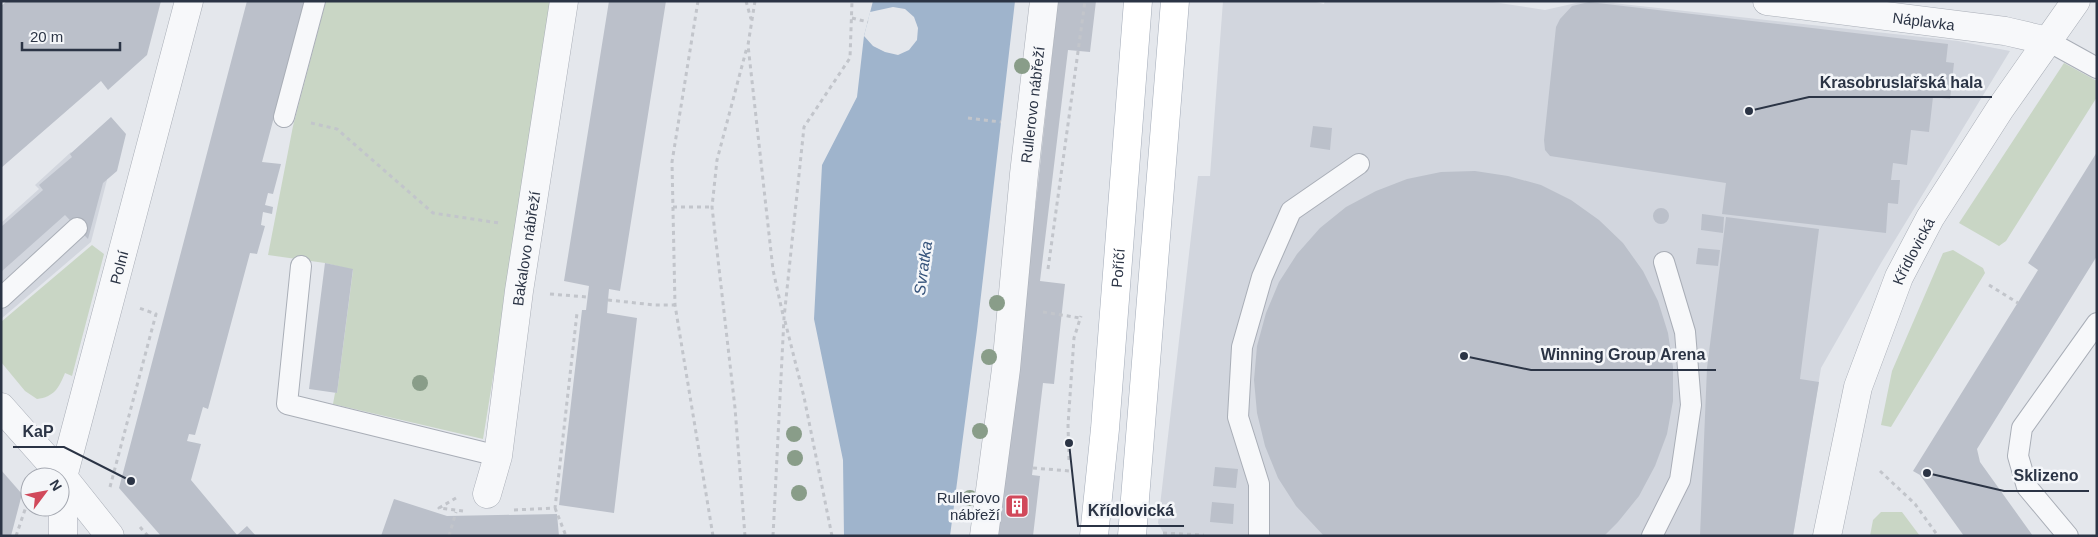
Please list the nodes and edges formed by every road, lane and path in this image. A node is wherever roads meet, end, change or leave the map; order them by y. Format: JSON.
{"nodes":[{"id":1,"x":190,"y":1,"type":"edge"},
{"id":2,"x":315,"y":1,"type":"edge"},
{"id":3,"x":564,"y":1,"type":"edge"},
{"id":4,"x":698,"y":1,"type":"edge"},
{"id":5,"x":746,"y":1,"type":"edge"},
{"id":6,"x":755,"y":1,"type":"edge"},
{"id":7,"x":852,"y":1,"type":"edge"},
{"id":8,"x":1044,"y":1,"type":"edge"},
{"id":9,"x":1085,"y":1,"type":"edge"},
{"id":10,"x":1138,"y":1,"type":"edge"},
{"id":11,"x":1175,"y":1,"type":"edge"},
{"id":12,"x":1767,"y":1,"type":"edge"},
{"id":13,"x":2076,"y":1,"type":"edge"},
{"id":14,"x":852,"y":18,"type":"junction"},
{"id":15,"x":751,"y":20,"type":"junction"},
{"id":16,"x":868,"y":22,"type":"dead end"},
{"id":17,"x":2048,"y":41,"type":"junction"},
{"id":18,"x":748,"y":45,"type":"junction"},
{"id":19,"x":2097,"y":68,"type":"edge"},
{"id":20,"x":284,"y":117,"type":"joint"},
{"id":21,"x":968,"y":118,"type":"dead end"},
{"id":22,"x":1009,"y":122,"type":"dead end"},
{"id":23,"x":1359,"y":164,"type":"dead end"},
{"id":24,"x":712,"y":206,"type":"junction"},
{"id":25,"x":673,"y":207,"type":"junction"},
{"id":26,"x":530,"y":227,"type":"junction"},
{"id":27,"x":77,"y":228,"type":"dead end"},
{"id":28,"x":1664,"y":262,"type":"dead end"},
{"id":29,"x":301,"y":266,"type":"dead end"},
{"id":30,"x":1048,"y":274,"type":"dead end"},
{"id":31,"x":1989,"y":285,"type":"dead end"},
{"id":32,"x":519,"y":291,"type":"junction"},
{"id":33,"x":587,"y":297,"type":"dead end"},
{"id":34,"x":1,"y":298,"type":"edge"},
{"id":35,"x":608,"y":300,"type":"dead end"},
{"id":36,"x":1044,"y":304,"type":"dead end"},
{"id":37,"x":2018,"y":304,"type":"dead end"},
{"id":38,"x":675,"y":305,"type":"junction"},
{"id":39,"x":136,"y":307,"type":"dead end"},
{"id":40,"x":577,"y":313,"type":"dead end"},
{"id":41,"x":784,"y":318,"type":"junction"},
{"id":42,"x":1080,"y":318,"type":"dead end"},
{"id":43,"x":2097,"y":322,"type":"edge"},
{"id":44,"x":1,"y":407,"type":"edge"},
{"id":45,"x":498,"y":456,"type":"junction"},
{"id":46,"x":54,"y":467,"type":"edge"},
{"id":47,"x":66,"y":467,"type":"edge"},
{"id":48,"x":1033,"y":468,"type":"dead end"},
{"id":49,"x":1070,"y":471,"type":"dead end"},
{"id":50,"x":1880,"y":471,"type":"dead end"},
{"id":51,"x":70,"y":486,"type":"edge"},
{"id":52,"x":109,"y":490,"type":"dead end"},
{"id":53,"x":456,"y":498,"type":"dead end"},
{"id":54,"x":496,"y":502,"type":"joint"},
{"id":55,"x":555,"y":508,"type":"junction"},
{"id":56,"x":466,"y":511,"type":"dead end"},
{"id":57,"x":456,"y":512,"type":"junction"},
{"id":58,"x":23,"y":517,"type":"edge"},
{"id":59,"x":63,"y":517,"type":"edge"},
{"id":60,"x":135,"y":521,"type":"dead end"},
{"id":61,"x":1179,"y":532,"type":"dead end"},
{"id":62,"x":1204,"y":535,"type":"edge"},
{"id":63,"x":16,"y":536,"type":"edge"},
{"id":64,"x":63,"y":536,"type":"edge"},
{"id":65,"x":110,"y":536,"type":"edge"},
{"id":66,"x":148,"y":536,"type":"edge"},
{"id":67,"x":449,"y":536,"type":"edge"},
{"id":68,"x":566,"y":536,"type":"edge"},
{"id":69,"x":713,"y":536,"type":"edge"},
{"id":70,"x":746,"y":536,"type":"edge"},
{"id":71,"x":773,"y":536,"type":"edge"},
{"id":72,"x":832,"y":536,"type":"edge"},
{"id":73,"x":984,"y":536,"type":"edge"},
{"id":74,"x":1094,"y":536,"type":"edge"},
{"id":75,"x":1132,"y":536,"type":"edge"},
{"id":76,"x":1259,"y":536,"type":"edge"},
{"id":77,"x":1652,"y":536,"type":"edge"},
{"id":78,"x":1827,"y":536,"type":"edge"},
{"id":79,"x":1938,"y":536,"type":"edge"},
{"id":80,"x":2068,"y":536,"type":"edge"}],
"edges":[{"from":1,"to":47,"type":"street","name":"Polní"},
{"from":2,"to":20,"type":"lane"},
{"from":3,"to":26,"type":"street","name":"Bakalovo nábřeží"},
{"from":4,"to":25,"type":"path"},
{"from":5,"to":15,"type":"path"},
{"from":6,"to":15,"type":"path"},
{"from":7,"to":14,"type":"path"},
{"from":8,"to":73,"type":"street","name":"Rullerovo nábřeží"},
{"from":9,"to":30,"type":"path"},
{"from":10,"to":74,"type":"main road","name":"Poříčí"},
{"from":11,"to":75,"type":"main road"},
{"from":12,"to":17,"type":"street","name":"Náplavka"},
{"from":13,"to":17,"type":"street","name":"Křídlovická"},
{"from":14,"to":16,"type":"path"},
{"from":14,"to":41,"type":"path"},
{"from":15,"to":18,"type":"path"},
{"from":17,"to":19,"type":"lane"},
{"from":17,"to":78,"type":"street","name":"Křídlovická"},
{"from":18,"to":24,"type":"path"},
{"from":18,"to":41,"type":"path"},
{"from":20,"to":26,"type":"path"},
{"from":21,"to":22,"type":"path"},
{"from":23,"to":76,"type":"lane"},
{"from":24,"to":25,"type":"path"},
{"from":24,"to":70,"type":"path"},
{"from":25,"to":38,"type":"path"},
{"from":26,"to":32,"type":"street","name":"Bakalovo nábřeží"},
{"from":27,"to":34,"type":"lane"},
{"from":28,"to":77,"type":"lane"},
{"from":29,"to":45,"type":"lane"},
{"from":31,"to":37,"type":"path"},
{"from":32,"to":33,"type":"path"},
{"from":32,"to":45,"type":"street","name":"Bakalovo nábřeží"},
{"from":35,"to":38,"type":"path"},
{"from":36,"to":42,"type":"path"},
{"from":38,"to":69,"type":"path"},
{"from":39,"to":52,"type":"path"},
{"from":40,"to":55,"type":"path"},
{"from":41,"to":71,"type":"path"},
{"from":41,"to":72,"type":"path"},
{"from":43,"to":80,"type":"lane"},
{"from":44,"to":46,"type":"street"},
{"from":45,"to":54,"type":"street","name":"Bakalovo nábřeží"},
{"from":48,"to":49,"type":"path"},
{"from":50,"to":79,"type":"path"},
{"from":51,"to":65,"type":"street"},
{"from":53,"to":57,"type":"path"},
{"from":54,"to":55,"type":"path"},
{"from":55,"to":68,"type":"path"},
{"from":56,"to":57,"type":"path"},
{"from":57,"to":67,"type":"path"},
{"from":58,"to":63,"type":"path"},
{"from":59,"to":64,"type":"street","name":"Polní"},
{"from":60,"to":66,"type":"path"},
{"from":61,"to":62,"type":"path"}]}
